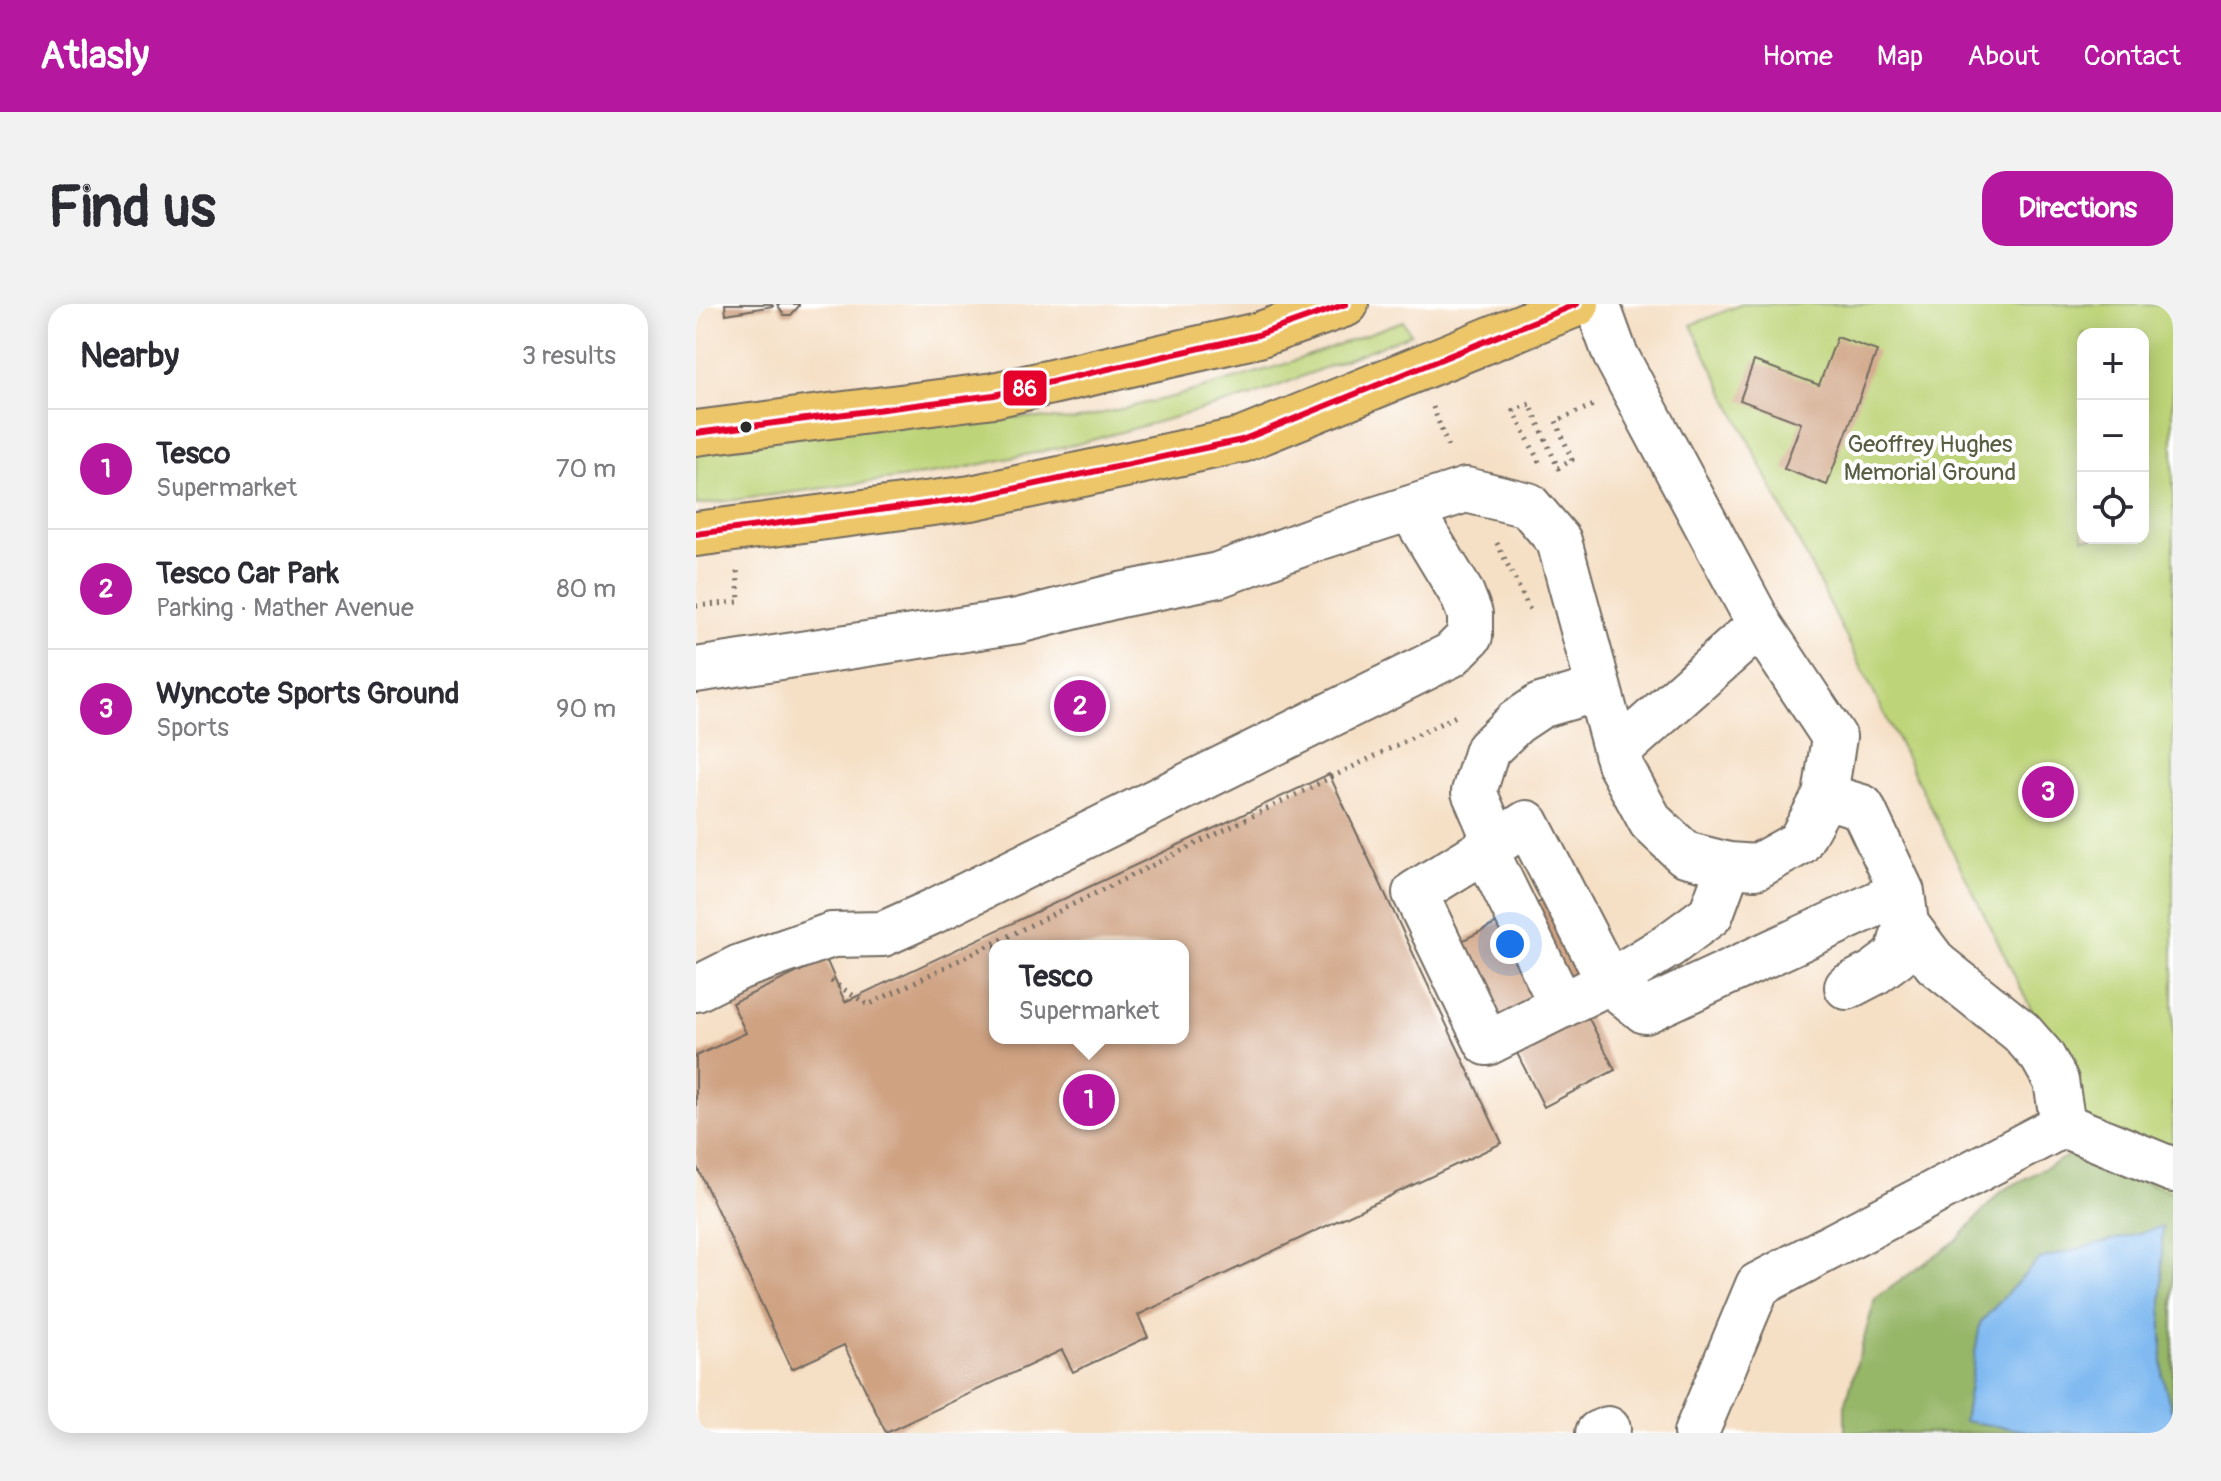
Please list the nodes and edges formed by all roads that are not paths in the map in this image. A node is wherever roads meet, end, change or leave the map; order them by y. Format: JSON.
{"nodes":[{"id":1,"x":1577,"y":304,"type":"edge"},
{"id":2,"x":1597,"y":304,"type":"edge"},
{"id":3,"x":1335,"y":306,"type":"edge"},
{"id":4,"x":696,"y":433,"type":"edge"},
{"id":5,"x":1410,"y":508,"type":"junction"},
{"id":6,"x":715,"y":532,"type":"edge"},
{"id":7,"x":1760,"y":625,"type":"junction"},
{"id":8,"x":696,"y":670,"type":"edge"},
{"id":9,"x":1598,"y":689,"type":"junction"},
{"id":10,"x":1616,"y":753,"type":"junction"},
{"id":11,"x":1825,"y":796,"type":"junction"},
{"id":12,"x":1497,"y":844,"type":"junction"},
{"id":13,"x":1729,"y":865,"type":"junction"},
{"id":14,"x":1904,"y":908,"type":"junction"},
{"id":15,"x":1847,"y":987,"type":"dead end"},
{"id":16,"x":696,"y":989,"type":"edge"},
{"id":17,"x":1586,"y":994,"type":"junction"},
{"id":18,"x":2063,"y":1125,"type":"junction"},
{"id":19,"x":2173,"y":1170,"type":"edge"},
{"id":20,"x":1696,"y":1433,"type":"edge"}],
"edges":[{"from":1,"to":6,"type":"main road"},
{"from":2,"to":7,"type":"lane"},
{"from":3,"to":4,"type":"main road"},
{"from":5,"to":8,"type":"lane"},
{"from":5,"to":9,"type":"lane"},
{"from":5,"to":16,"type":"lane"},
{"from":7,"to":10,"type":"lane"},
{"from":7,"to":11,"type":"lane"},
{"from":9,"to":10,"type":"lane"},
{"from":9,"to":12,"type":"lane"},
{"from":10,"to":13,"type":"lane"},
{"from":11,"to":13,"type":"lane"},
{"from":11,"to":14,"type":"lane"},
{"from":12,"to":17,"type":"lane"},
{"from":12,"to":17,"type":"lane"},
{"from":13,"to":17,"type":"lane"},
{"from":14,"to":15,"type":"lane"},
{"from":14,"to":17,"type":"lane"},
{"from":14,"to":18,"type":"lane"},
{"from":18,"to":19,"type":"lane"},
{"from":18,"to":20,"type":"lane"}]}
